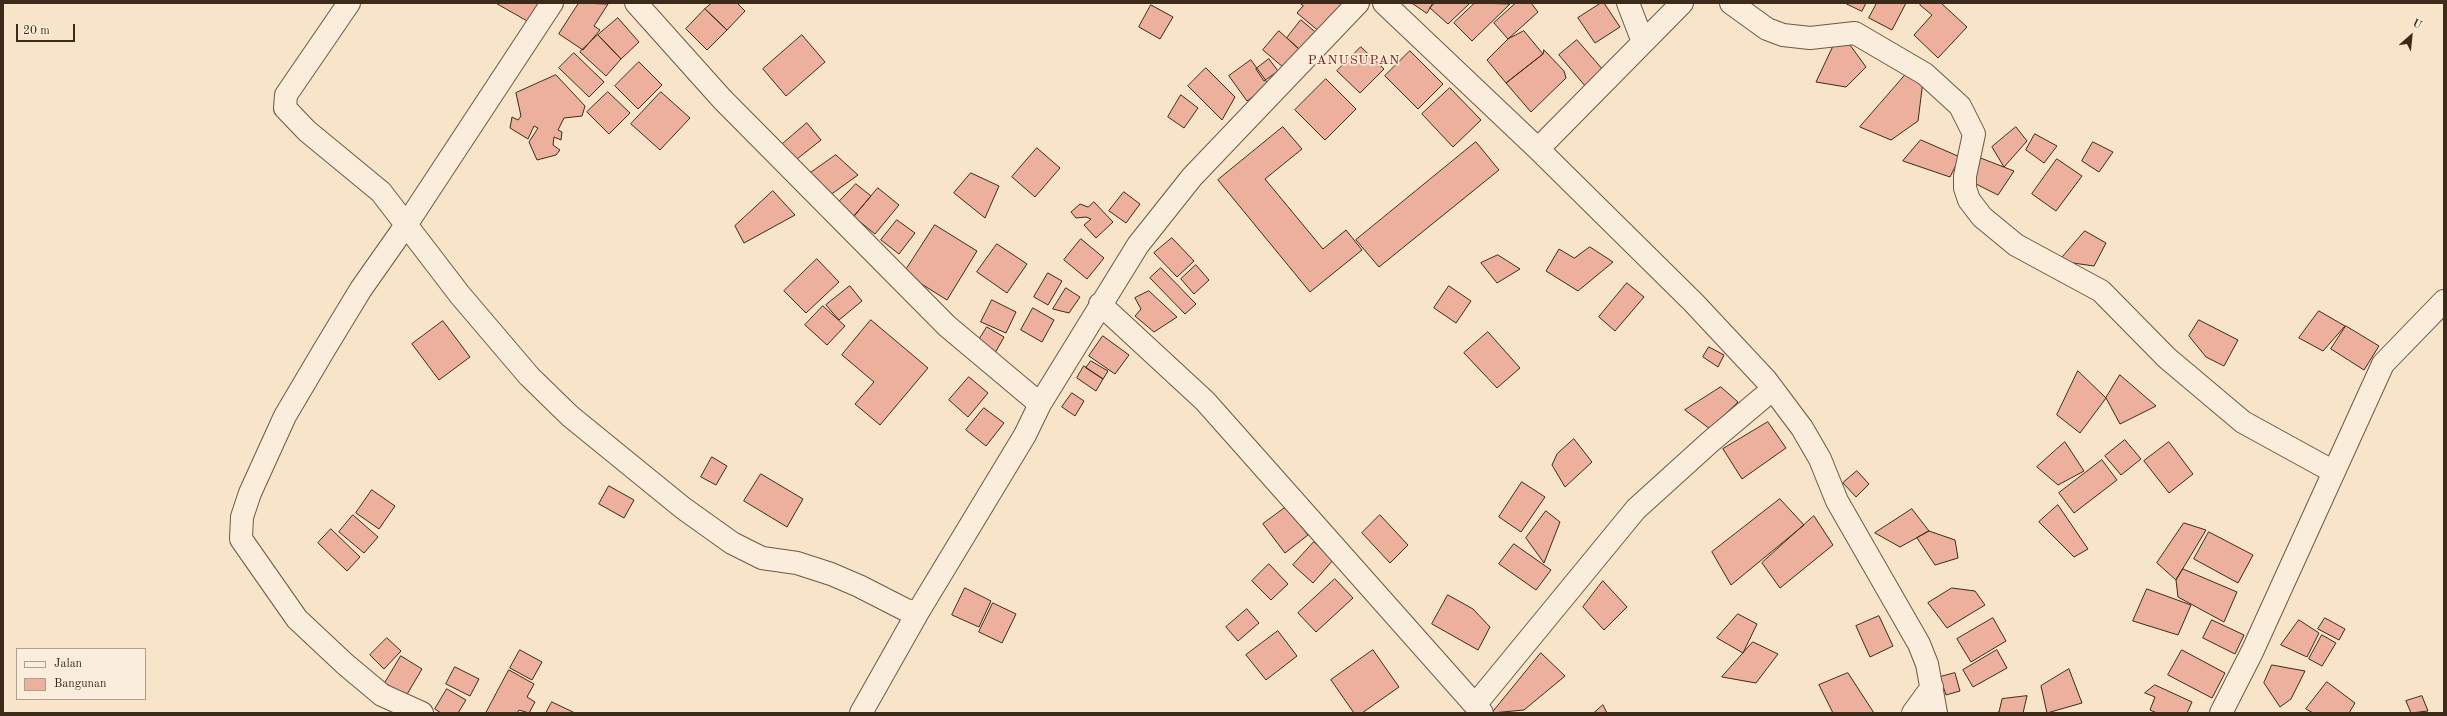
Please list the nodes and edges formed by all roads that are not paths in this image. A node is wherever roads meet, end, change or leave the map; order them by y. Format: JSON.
{"nodes":[{"id":1,"x":349,"y":3,"type":"edge"},
{"id":2,"x":552,"y":3,"type":"edge"},
{"id":3,"x":636,"y":3,"type":"edge"},
{"id":4,"x":1358,"y":3,"type":"edge"},
{"id":5,"x":1384,"y":3,"type":"edge"},
{"id":6,"x":1628,"y":3,"type":"edge"},
{"id":7,"x":1682,"y":3,"type":"edge"},
{"id":8,"x":1731,"y":3,"type":"edge"},
{"id":9,"x":1643,"y":42,"type":"junction"},
{"id":10,"x":1538,"y":149,"type":"junction"},
{"id":11,"x":406,"y":225,"type":"junction"},
{"id":12,"x":2444,"y":301,"type":"edge"},
{"id":13,"x":1100,"y":304,"type":"junction"},
{"id":14,"x":1773,"y":389,"type":"junction"},
{"id":15,"x":1040,"y":404,"type":"junction"},
{"id":16,"x":2334,"y":472,"type":"junction"},
{"id":17,"x":918,"y":612,"type":"junction"},
{"id":18,"x":1932,"y":687,"type":"junction"},
{"id":19,"x":1479,"y":709,"type":"edge"},
{"id":20,"x":422,"y":713,"type":"edge"},
{"id":21,"x":861,"y":713,"type":"edge"},
{"id":22,"x":1913,"y":713,"type":"edge"},
{"id":23,"x":1936,"y":713,"type":"edge"},
{"id":24,"x":2221,"y":713,"type":"edge"}],
"edges":[{"from":1,"to":11,"type":"street"},
{"from":2,"to":11,"type":"street"},
{"from":3,"to":15,"type":"street"},
{"from":4,"to":13,"type":"street"},
{"from":5,"to":10,"type":"street"},
{"from":6,"to":9,"type":"street"},
{"from":7,"to":9,"type":"street"},
{"from":8,"to":16,"type":"street"},
{"from":9,"to":10,"type":"street"},
{"from":10,"to":14,"type":"street"},
{"from":11,"to":17,"type":"street"},
{"from":11,"to":20,"type":"street"},
{"from":12,"to":16,"type":"street"},
{"from":13,"to":15,"type":"street"},
{"from":13,"to":19,"type":"street"},
{"from":14,"to":18,"type":"street"},
{"from":14,"to":19,"type":"street"},
{"from":15,"to":17,"type":"street"},
{"from":16,"to":24,"type":"street"},
{"from":17,"to":21,"type":"street"},
{"from":18,"to":22,"type":"street"},
{"from":18,"to":23,"type":"street"}]}
